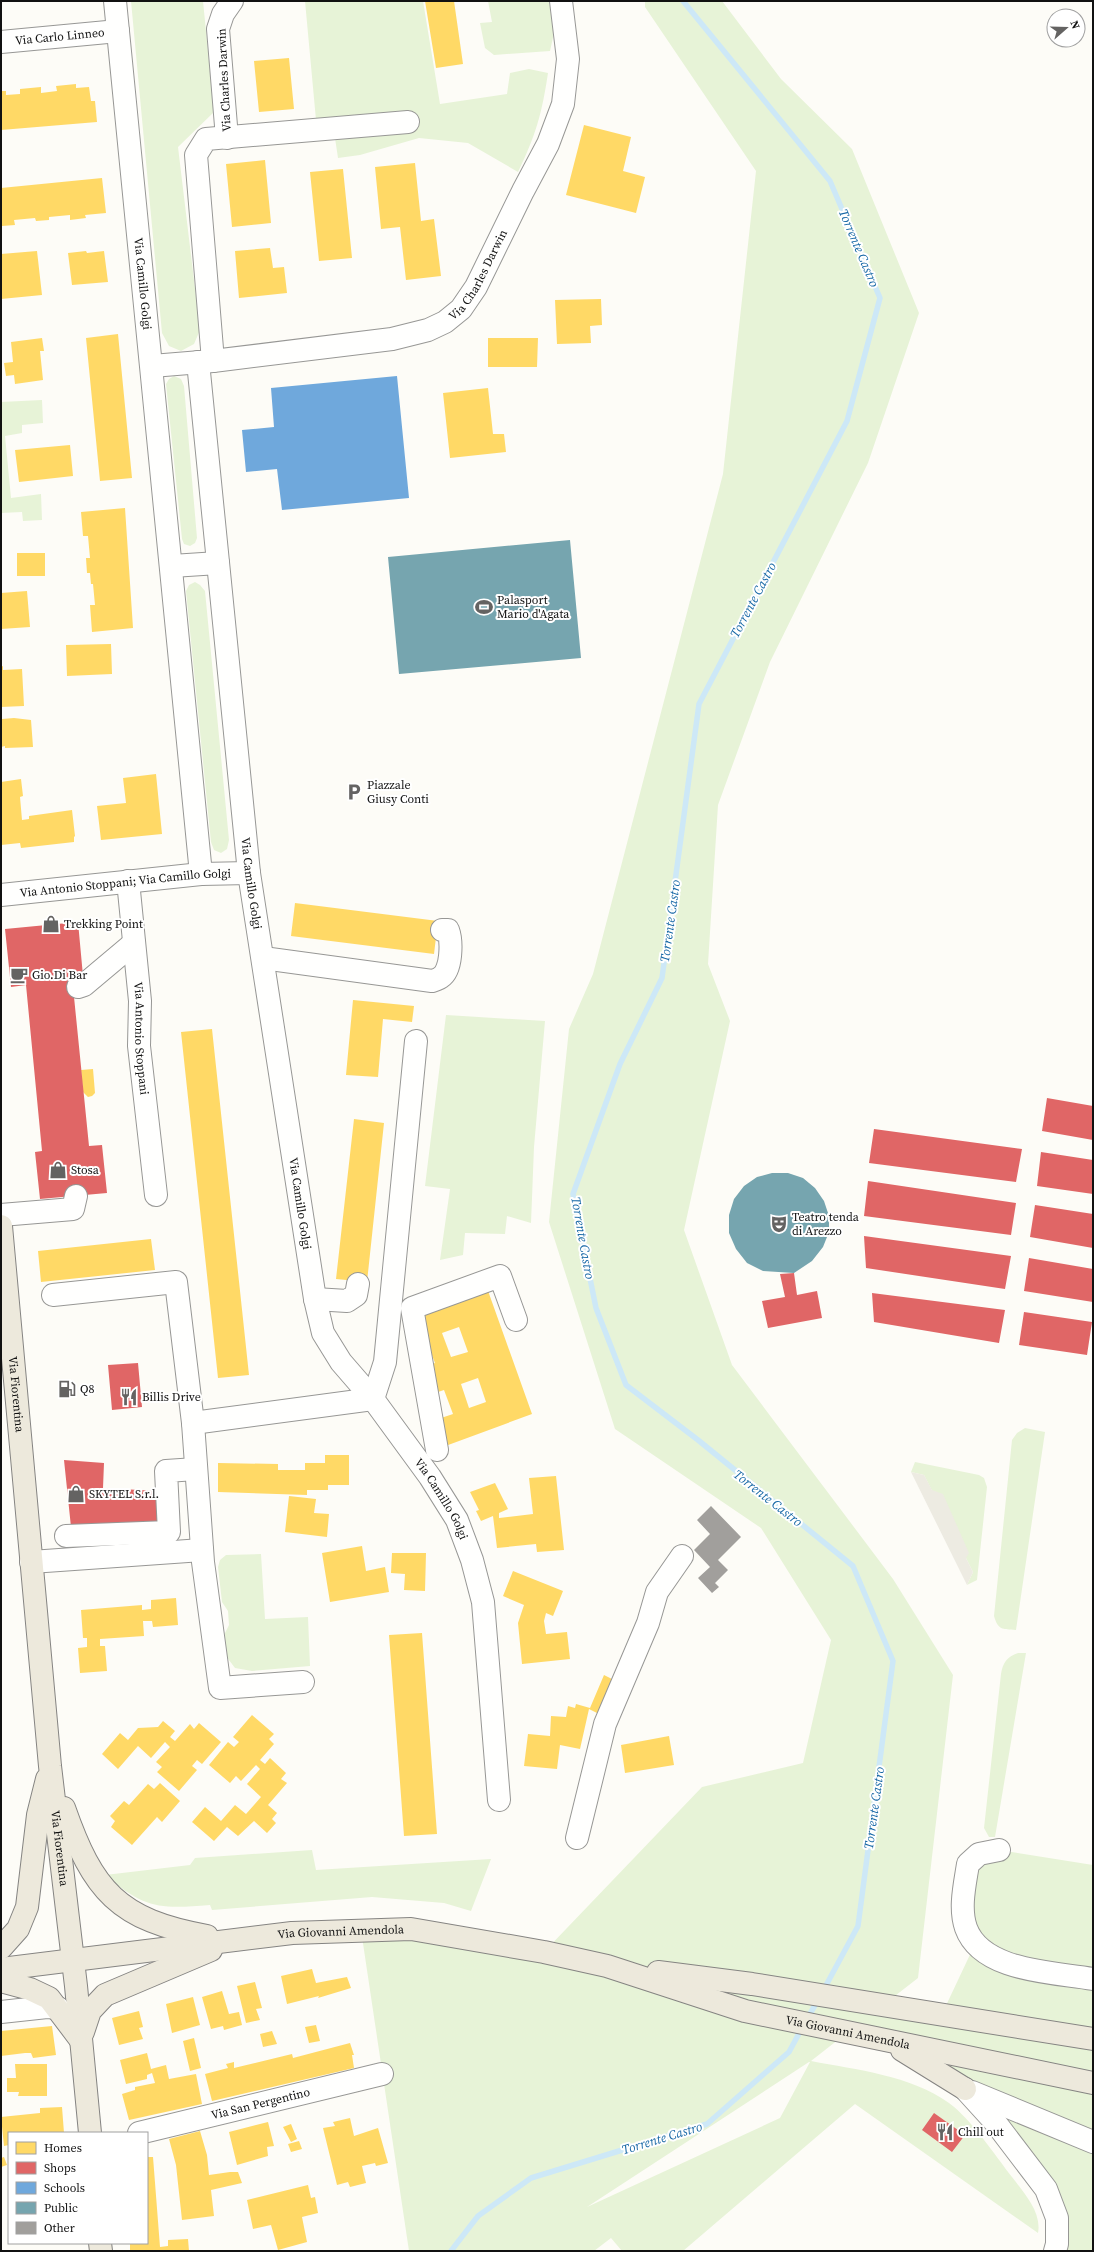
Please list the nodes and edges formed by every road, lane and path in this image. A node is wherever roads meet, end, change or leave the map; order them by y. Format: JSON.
{"nodes":[{"id":1,"x":116,"y":1,"type":"edge"},
{"id":2,"x":232,"y":1,"type":"edge"},
{"id":3,"x":562,"y":1,"type":"edge"},
{"id":4,"x":118,"y":30,"type":"junction"},
{"id":5,"x":1,"y":42,"type":"edge"},
{"id":6,"x":408,"y":122,"type":"dead end"},
{"id":7,"x":227,"y":138,"type":"junction"},
{"id":8,"x":205,"y":361,"type":"junction"},
{"id":9,"x":152,"y":366,"type":"junction"},
{"id":10,"x":218,"y":563,"type":"junction"},
{"id":11,"x":172,"y":566,"type":"junction"},
{"id":12,"x":249,"y":873,"type":"junction"},
{"id":13,"x":201,"y":874,"type":"junction"},
{"id":14,"x":128,"y":881,"type":"junction"},
{"id":15,"x":1,"y":895,"type":"edge"},
{"id":16,"x":442,"y":930,"type":"dead end"},
{"id":17,"x":134,"y":943,"type":"junction"},
{"id":18,"x":263,"y":958,"type":"junction"},
{"id":19,"x":78,"y":987,"type":"dead end"},
{"id":20,"x":416,"y":1042,"type":"dead end"},
{"id":21,"x":156,"y":1195,"type":"dead end"},
{"id":22,"x":76,"y":1196,"type":"dead end"},
{"id":23,"x":1,"y":1215,"type":"edge"},
{"id":24,"x":1,"y":1226,"type":"edge"},
{"id":25,"x":358,"y":1284,"type":"dead end"},
{"id":26,"x":53,"y":1295,"type":"dead end"},
{"id":27,"x":315,"y":1299,"type":"junction"},
{"id":28,"x":516,"y":1320,"type":"dead end"},
{"id":29,"x":373,"y":1399,"type":"junction"},
{"id":30,"x":193,"y":1423,"type":"junction"},
{"id":31,"x":437,"y":1450,"type":"dead end"},
{"id":32,"x":196,"y":1469,"type":"junction"},
{"id":33,"x":66,"y":1536,"type":"dead end"},
{"id":34,"x":150,"y":1543,"type":"junction"},
{"id":35,"x":202,"y":1550,"type":"junction"},
{"id":36,"x":682,"y":1556,"type":"dead end"},
{"id":37,"x":32,"y":1562,"type":"junction"},
{"id":38,"x":303,"y":1682,"type":"dead end"},
{"id":39,"x":50,"y":1766,"type":"junction"},
{"id":40,"x":499,"y":1800,"type":"dead end"},
{"id":41,"x":577,"y":1838,"type":"dead end"},
{"id":42,"x":999,"y":1850,"type":"dead end"},
{"id":43,"x":232,"y":1941,"type":"junction"},
{"id":44,"x":1,"y":1948,"type":"edge"},
{"id":45,"x":73,"y":1959,"type":"junction"},
{"id":46,"x":607,"y":1966,"type":"junction"},
{"id":47,"x":1,"y":1969,"type":"edge"},
{"id":48,"x":1093,"y":1979,"type":"edge"},
{"id":49,"x":1,"y":1981,"type":"edge"},
{"id":50,"x":52,"y":2008,"type":"junction"},
{"id":51,"x":1,"y":2012,"type":"edge"},
{"id":52,"x":1093,"y":2038,"type":"edge"},
{"id":53,"x":81,"y":2040,"type":"junction"},
{"id":54,"x":885,"y":2040,"type":"junction"},
{"id":55,"x":382,"y":2074,"type":"dead end"},
{"id":56,"x":1093,"y":2083,"type":"edge"},
{"id":57,"x":965,"y":2089,"type":"junction"},
{"id":58,"x":90,"y":2132,"type":"edge"},
{"id":59,"x":143,"y":2132,"type":"edge"},
{"id":60,"x":1093,"y":2142,"type":"edge"},
{"id":61,"x":98,"y":2244,"type":"edge"},
{"id":62,"x":88,"y":2251,"type":"edge"},
{"id":63,"x":1055,"y":2251,"type":"edge"}],
"edges":[{"from":1,"to":4,"type":"street","name":"Via Camillo Golgi"},
{"from":2,"to":7,"type":"street","name":"Via Charles Darwin"},
{"from":3,"to":8,"type":"street","name":"Via Charles Darwin"},
{"from":4,"to":5,"type":"street","name":"Via Carlo Linneo"},
{"from":4,"to":9,"type":"street","name":"Via Camillo Golgi"},
{"from":6,"to":7,"type":"street","name":"Via Charles Darwin"},
{"from":7,"to":8,"type":"street","name":"Via Charles Darwin"},
{"from":8,"to":9,"type":"street","name":"Via Charles Darwin"},
{"from":8,"to":10,"type":"street","name":"Via Camillo Golgi"},
{"from":9,"to":11,"type":"street","name":"Via Camillo Golgi"},
{"from":10,"to":11,"type":"street"},
{"from":10,"to":12,"type":"street","name":"Via Camillo Golgi"},
{"from":11,"to":13,"type":"street","name":"Via Camillo Golgi"},
{"from":12,"to":13,"type":"street","name":"Via Antonio Stoppani; Via Camillo Golgi"},
{"from":12,"to":18,"type":"street","name":"Via Camillo Golgi"},
{"from":13,"to":14,"type":"street","name":"Via Antonio Stoppani; Via Camillo Golgi"},
{"from":14,"to":15,"type":"street","name":"Via Antonio Stoppani; Via Camillo Golgi"},
{"from":14,"to":17,"type":"street","name":"Via Antonio Stoppani"},
{"from":16,"to":18,"type":"street"},
{"from":17,"to":19,"type":"street"},
{"from":17,"to":21,"type":"street","name":"Via Antonio Stoppani"},
{"from":18,"to":27,"type":"street","name":"Via Camillo Golgi"},
{"from":20,"to":29,"type":"street"},
{"from":22,"to":23,"type":"street"},
{"from":24,"to":37,"type":"main road","name":"Via Fiorentina"},
{"from":25,"to":27,"type":"street"},
{"from":26,"to":30,"type":"street"},
{"from":27,"to":29,"type":"street","name":"Via Camillo Golgi"},
{"from":28,"to":31,"type":"street"},
{"from":29,"to":30,"type":"street"},
{"from":29,"to":40,"type":"street","name":"Via Camillo Golgi"},
{"from":30,"to":32,"type":"street"},
{"from":32,"to":34,"type":"street"},
{"from":32,"to":35,"type":"street"},
{"from":33,"to":34,"type":"street"},
{"from":34,"to":35,"type":"street"},
{"from":34,"to":37,"type":"street"},
{"from":35,"to":38,"type":"street"},
{"from":36,"to":41,"type":"street"},
{"from":37,"to":39,"type":"main road","name":"Via Fiorentina"},
{"from":39,"to":43,"type":"main road"},
{"from":39,"to":44,"type":"main road"},
{"from":39,"to":45,"type":"main road","name":"Via Fiorentina"},
{"from":42,"to":48,"type":"street"},
{"from":43,"to":45,"type":"main road","name":"Via Giovanni Amendola"},
{"from":43,"to":46,"type":"main road","name":"Via Giovanni Amendola"},
{"from":43,"to":53,"type":"main road"},
{"from":45,"to":47,"type":"main road","name":"Via Giovanni Amendola"},
{"from":45,"to":53,"type":"main road","name":"Via Fiorentina"},
{"from":46,"to":52,"type":"main road","name":"Via Giovanni Amendola"},
{"from":46,"to":54,"type":"main road","name":"Via Giovanni Amendola"},
{"from":49,"to":50,"type":"main road"},
{"from":50,"to":51,"type":"street"},
{"from":50,"to":53,"type":"main road"},
{"from":53,"to":58,"type":"main road","name":"Via Fiorentina"},
{"from":54,"to":56,"type":"main road","name":"Via Giovanni Amendola"},
{"from":54,"to":57,"type":"main road"},
{"from":55,"to":59,"type":"street","name":"Via San Pergentino"},
{"from":57,"to":60,"type":"street"},
{"from":57,"to":63,"type":"street"},
{"from":61,"to":62,"type":"street"}]}
